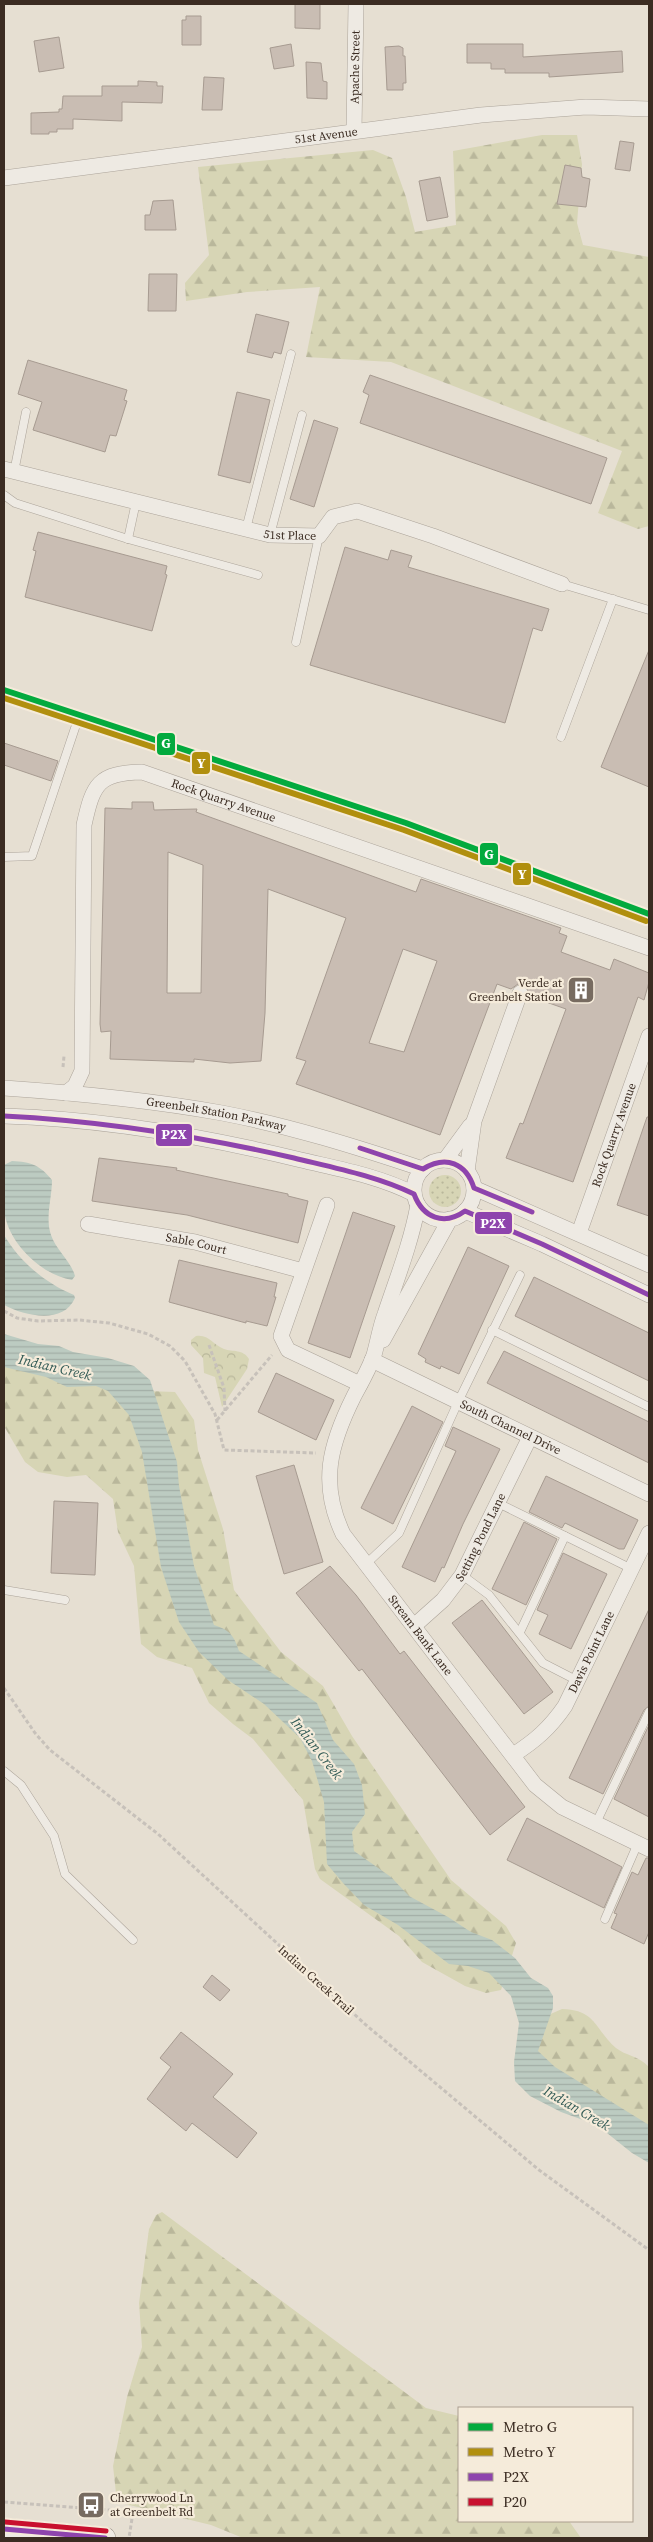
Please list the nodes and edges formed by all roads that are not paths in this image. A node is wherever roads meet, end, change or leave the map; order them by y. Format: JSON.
{"nodes":[{"id":1,"x":356,"y":4,"type":"edge"},
{"id":2,"x":649,"y":109,"type":"edge"},
{"id":3,"x":354,"y":131,"type":"junction"},
{"id":4,"x":4,"y":178,"type":"edge"},
{"id":5,"x":291,"y":354,"type":"dead end"},
{"id":6,"x":26,"y":412,"type":"dead end"},
{"id":7,"x":302,"y":415,"type":"dead end"},
{"id":8,"x":7,"y":471,"type":"edge"},
{"id":9,"x":4,"y":495,"type":"edge"},
{"id":10,"x":136,"y":502,"type":"junction"},
{"id":11,"x":246,"y":529,"type":"junction"},
{"id":12,"x":270,"y":535,"type":"junction"},
{"id":13,"x":320,"y":536,"type":"junction"},
{"id":14,"x":128,"y":539,"type":"junction"},
{"id":15,"x":258,"y":575,"type":"dead end"},
{"id":16,"x":562,"y":584,"type":"joint"},
{"id":17,"x":613,"y":599,"type":"junction"},
{"id":18,"x":649,"y":610,"type":"edge"},
{"id":19,"x":296,"y":642,"type":"dead end"},
{"id":20,"x":75,"y":728,"type":"dead end"},
{"id":21,"x":561,"y":737,"type":"dead end"},
{"id":22,"x":4,"y":857,"type":"edge"},
{"id":23,"x":649,"y":948,"type":"edge"},
{"id":24,"x":520,"y":993,"type":"dead end"},
{"id":25,"x":649,"y":1036,"type":"edge"},
{"id":26,"x":644,"y":1068,"type":"edge"},
{"id":27,"x":4,"y":1088,"type":"edge"},
{"id":28,"x":66,"y":1093,"type":"junction"},
{"id":29,"x":4,"y":1116,"type":"edge"},
{"id":30,"x":474,"y":1121,"type":"junction"},
{"id":31,"x":445,"y":1160,"type":"junction"},
{"id":32,"x":423,"y":1169,"type":"junction"},
{"id":33,"x":467,"y":1171,"type":"junction"},
{"id":34,"x":474,"y":1188,"type":"junction"},
{"id":35,"x":416,"y":1199,"type":"junction"},
{"id":36,"x":327,"y":1205,"type":"dead end"},
{"id":37,"x":466,"y":1211,"type":"junction"},
{"id":38,"x":450,"y":1219,"type":"junction"},
{"id":39,"x":88,"y":1224,"type":"dead end"},
{"id":40,"x":579,"y":1234,"type":"junction"},
{"id":41,"x":649,"y":1265,"type":"edge"},
{"id":42,"x":303,"y":1271,"type":"junction"},
{"id":43,"x":520,"y":1274,"type":"dead end"},
{"id":44,"x":649,"y":1296,"type":"edge"},
{"id":45,"x":492,"y":1330,"type":"junction"},
{"id":46,"x":373,"y":1357,"type":"junction"},
{"id":47,"x":360,"y":1384,"type":"junction"},
{"id":48,"x":458,"y":1402,"type":"junction"},
{"id":49,"x":649,"y":1407,"type":"edge"},
{"id":50,"x":530,"y":1437,"type":"junction"},
{"id":51,"x":649,"y":1494,"type":"edge"},
{"id":52,"x":498,"y":1503,"type":"junction"},
{"id":53,"x":649,"y":1533,"type":"edge"},
{"id":54,"x":565,"y":1536,"type":"junction"},
{"id":55,"x":366,"y":1564,"type":"junction"},
{"id":56,"x":632,"y":1569,"type":"junction"},
{"id":57,"x":462,"y":1575,"type":"junction"},
{"id":58,"x":4,"y":1590,"type":"edge"},
{"id":59,"x":65,"y":1600,"type":"dead end"},
{"id":60,"x":415,"y":1625,"type":"junction"},
{"id":61,"x":520,"y":1632,"type":"junction"},
{"id":62,"x":578,"y":1681,"type":"junction"},
{"id":63,"x":649,"y":1712,"type":"edge"},
{"id":64,"x":513,"y":1755,"type":"junction"},
{"id":65,"x":4,"y":1771,"type":"edge"},
{"id":66,"x":596,"y":1823,"type":"junction"},
{"id":67,"x":644,"y":1846,"type":"edge"},
{"id":68,"x":605,"y":1919,"type":"dead end"},
{"id":69,"x":133,"y":1940,"type":"dead end"},
{"id":70,"x":4,"y":2529,"type":"edge"},
{"id":71,"x":105,"y":2538,"type":"edge"}],
"edges":[{"from":1,"to":3,"type":"street","name":"Apache Street"},
{"from":2,"to":3,"type":"street","name":"51st Avenue"},
{"from":3,"to":4,"type":"street","name":"51st Avenue"},
{"from":5,"to":11,"type":"lane"},
{"from":6,"to":8,"type":"lane"},
{"from":7,"to":12,"type":"lane"},
{"from":8,"to":10,"type":"street","name":"51st Place"},
{"from":9,"to":14,"type":"lane"},
{"from":10,"to":11,"type":"street","name":"51st Place"},
{"from":10,"to":14,"type":"lane"},
{"from":11,"to":12,"type":"street","name":"51st Place"},
{"from":12,"to":13,"type":"street","name":"51st Place"},
{"from":13,"to":16,"type":"street","name":"51st Place"},
{"from":13,"to":19,"type":"lane"},
{"from":14,"to":15,"type":"lane"},
{"from":16,"to":17,"type":"lane"},
{"from":17,"to":18,"type":"lane"},
{"from":17,"to":21,"type":"lane"},
{"from":20,"to":22,"type":"lane"},
{"from":23,"to":28,"type":"street","name":"Rock Quarry Avenue"},
{"from":24,"to":30,"type":"street"},
{"from":25,"to":26,"type":"street","name":"Rock Quarry Avenue"},
{"from":26,"to":40,"type":"street","name":"Rock Quarry Avenue"},
{"from":27,"to":28,"type":"street","name":"Greenbelt Station Parkway"},
{"from":28,"to":32,"type":"street","name":"Greenbelt Station Parkway"},
{"from":29,"to":35,"type":"street","name":"Greenbelt Station Parkway"},
{"from":30,"to":31,"type":"street"},
{"from":30,"to":33,"type":"street"},
{"from":31,"to":32,"type":"street"},
{"from":31,"to":33,"type":"street"},
{"from":32,"to":35,"type":"street"},
{"from":33,"to":34,"type":"street"},
{"from":34,"to":37,"type":"street"},
{"from":34,"to":40,"type":"street"},
{"from":35,"to":38,"type":"street"},
{"from":35,"to":46,"type":"street","name":"Stream Bank Lane"},
{"from":36,"to":42,"type":"street"},
{"from":37,"to":38,"type":"street"},
{"from":37,"to":44,"type":"street"},
{"from":38,"to":46,"type":"street","name":"Stream Bank Lane"},
{"from":39,"to":42,"type":"street","name":"Sable Court"},
{"from":40,"to":41,"type":"street"},
{"from":42,"to":47,"type":"street"},
{"from":43,"to":45,"type":"lane"},
{"from":45,"to":48,"type":"lane"},
{"from":45,"to":49,"type":"lane"},
{"from":46,"to":47,"type":"street","name":"Stream Bank Lane"},
{"from":46,"to":48,"type":"street","name":"South Channel Drive"},
{"from":47,"to":55,"type":"street","name":"Stream Bank Lane"},
{"from":48,"to":50,"type":"street","name":"South Channel Drive"},
{"from":48,"to":55,"type":"lane"},
{"from":50,"to":51,"type":"street","name":"South Channel Drive"},
{"from":50,"to":52,"type":"street","name":"Setting Pond Lane"},
{"from":52,"to":54,"type":"lane"},
{"from":52,"to":57,"type":"street","name":"Setting Pond Lane"},
{"from":53,"to":56,"type":"street","name":"Davis Point Lane"},
{"from":54,"to":56,"type":"lane"},
{"from":54,"to":61,"type":"lane"},
{"from":55,"to":60,"type":"street","name":"Stream Bank Lane"},
{"from":56,"to":62,"type":"street","name":"Davis Point Lane"},
{"from":57,"to":60,"type":"street","name":"Setting Pond Lane"},
{"from":57,"to":61,"type":"lane"},
{"from":58,"to":59,"type":"lane"},
{"from":60,"to":64,"type":"street","name":"Stream Bank Lane"},
{"from":61,"to":62,"type":"lane"},
{"from":62,"to":64,"type":"street","name":"Davis Point Lane"},
{"from":63,"to":66,"type":"lane"},
{"from":64,"to":66,"type":"street","name":"Stream Bank Lane"},
{"from":65,"to":69,"type":"lane"},
{"from":66,"to":67,"type":"street","name":"Stream Bank Lane"},
{"from":67,"to":68,"type":"lane"},
{"from":70,"to":71,"type":"street"}]}
